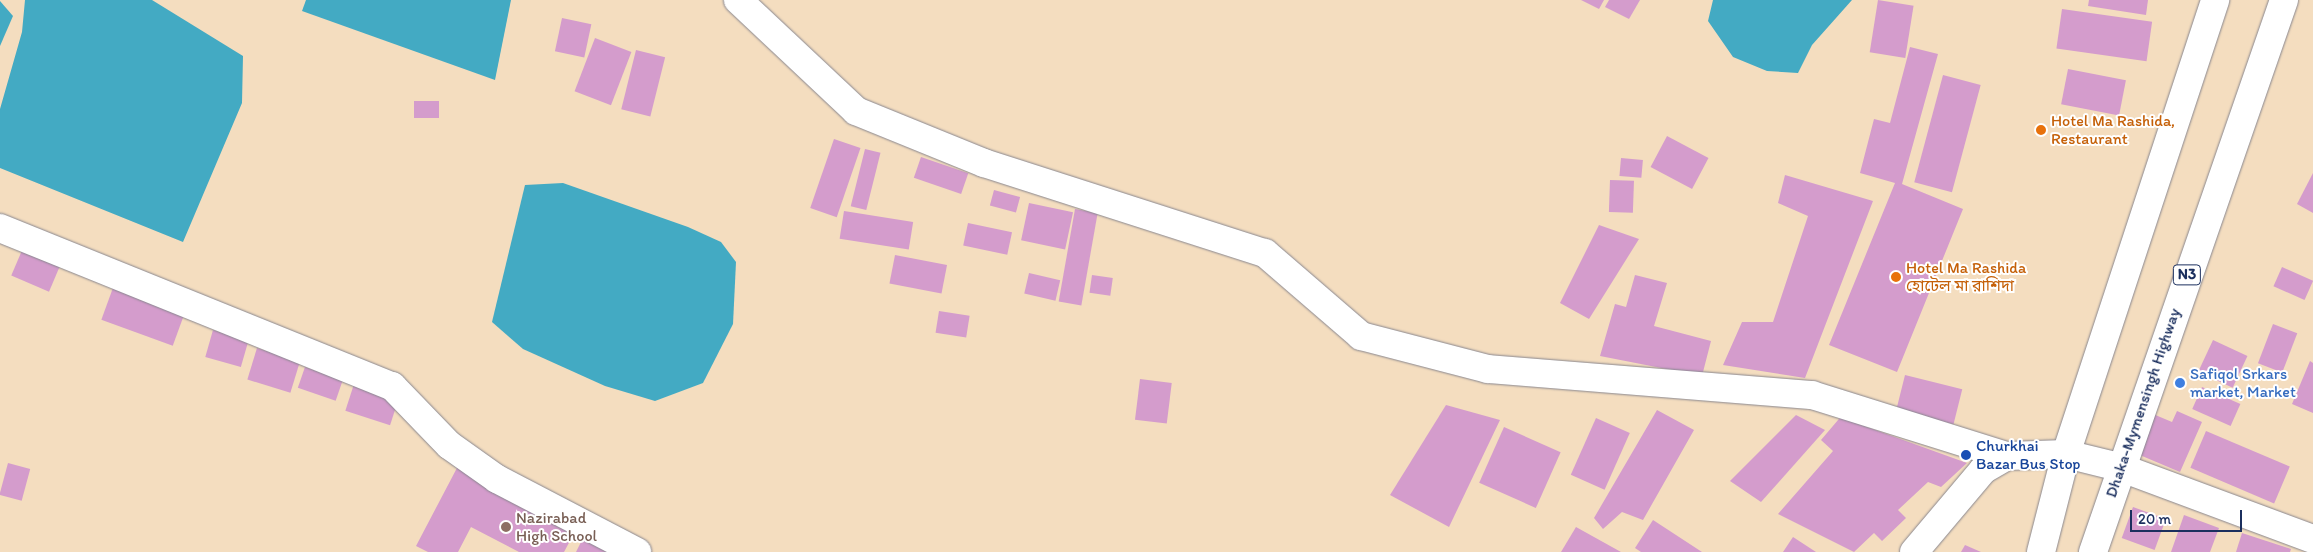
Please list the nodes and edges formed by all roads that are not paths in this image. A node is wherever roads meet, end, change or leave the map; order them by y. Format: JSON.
{"nodes":[{"id":1,"x":738,"y":0,"type":"edge"},
{"id":2,"x":2216,"y":0,"type":"edge"},
{"id":3,"x":2284,"y":0,"type":"edge"},
{"id":4,"x":0,"y":228,"type":"edge"},
{"id":5,"x":2066,"y":454,"type":"junction"},
{"id":6,"x":2007,"y":456,"type":"junction"},
{"id":7,"x":2119,"y":467,"type":"junction"},
{"id":8,"x":2313,"y":539,"type":"edge"},
{"id":9,"x":637,"y":552,"type":"edge"},
{"id":10,"x":1914,"y":552,"type":"edge"},
{"id":11,"x":2041,"y":552,"type":"edge"},
{"id":12,"x":2093,"y":552,"type":"edge"}],
"edges":[{"from":1,"to":6,"type":"main road"},
{"from":2,"to":5,"type":"main road"},
{"from":3,"to":7,"type":"main road","name":"Dhaka-Mymensingh Highway","number":"N3"},
{"from":4,"to":9,"type":"main road"},
{"from":5,"to":6,"type":"main road"},
{"from":5,"to":7,"type":"main road"},
{"from":5,"to":11,"type":"main road"},
{"from":6,"to":10,"type":"main road"},
{"from":7,"to":8,"type":"main road"},
{"from":7,"to":12,"type":"main road","name":"Dhaka-Mymensingh Highway","number":"N3"}]}
